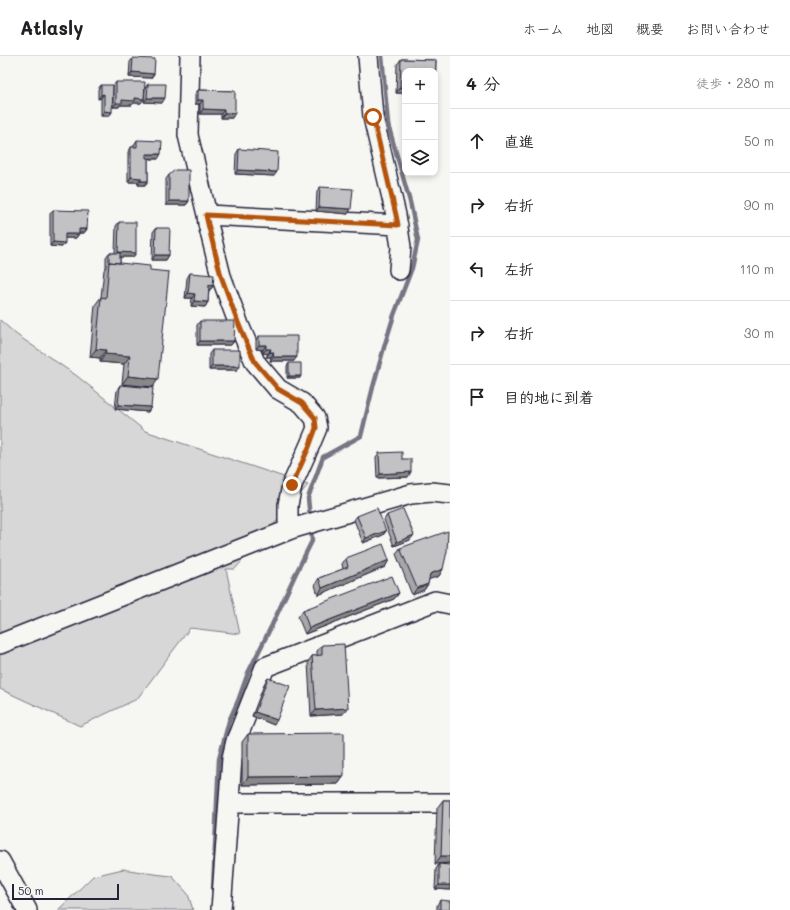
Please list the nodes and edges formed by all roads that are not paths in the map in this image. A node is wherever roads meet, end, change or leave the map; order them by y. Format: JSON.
{"nodes":[{"id":1,"x":190,"y":56,"type":"edge"},
{"id":2,"x":368,"y":56,"type":"edge"},
{"id":3,"x":206,"y":215,"type":"junction"},
{"id":4,"x":398,"y":225,"type":"junction"},
{"id":5,"x":399,"y":270,"type":"dead end"},
{"id":6,"x":450,"y":494,"type":"edge"},
{"id":7,"x":291,"y":529,"type":"junction"},
{"id":8,"x":450,"y":604,"type":"edge"},
{"id":9,"x":0,"y":644,"type":"edge"},
{"id":10,"x":229,"y":803,"type":"junction"},
{"id":11,"x":450,"y":803,"type":"edge"},
{"id":12,"x":0,"y":860,"type":"edge"},
{"id":13,"x":27,"y":910,"type":"edge"},
{"id":14,"x":221,"y":910,"type":"edge"}],
"edges":[{"from":1,"to":3,"type":"street"},
{"from":2,"to":4,"type":"street"},
{"from":3,"to":4,"type":"street"},
{"from":3,"to":7,"type":"street"},
{"from":4,"to":5,"type":"street"},
{"from":6,"to":7,"type":"street"},
{"from":7,"to":9,"type":"street"},
{"from":8,"to":10,"type":"street"},
{"from":10,"to":11,"type":"street"},
{"from":10,"to":14,"type":"street"},
{"from":12,"to":13,"type":"street"}]}
